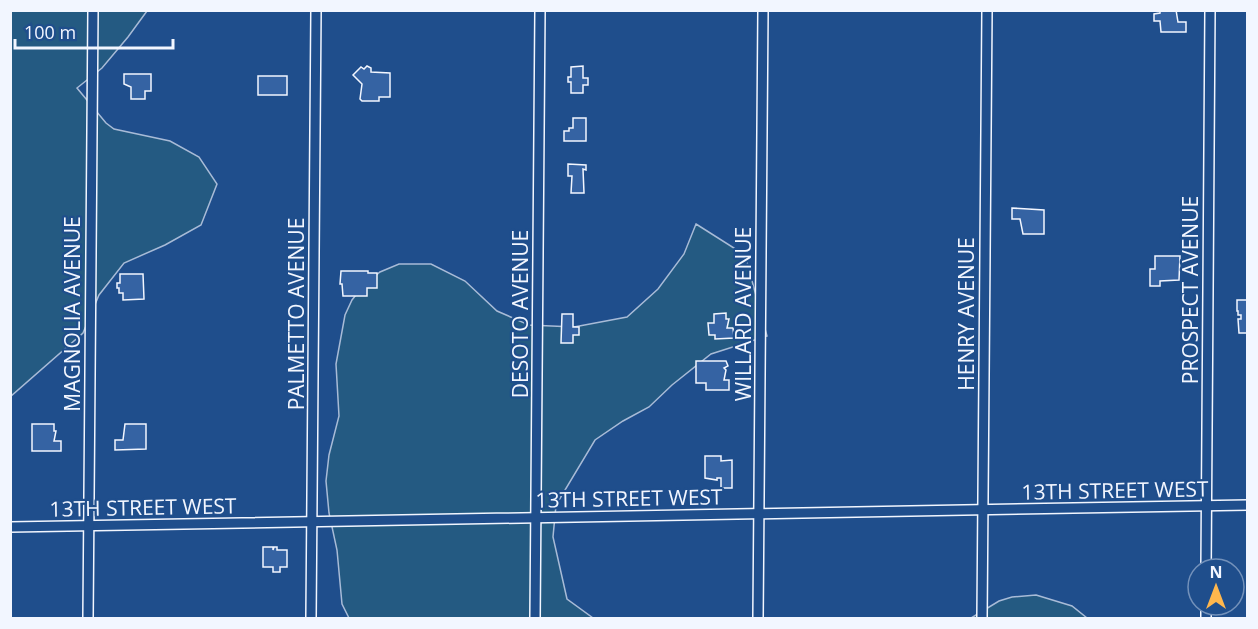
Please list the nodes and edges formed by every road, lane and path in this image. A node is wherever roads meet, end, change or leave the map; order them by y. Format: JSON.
{"nodes":[{"id":1,"x":93,"y":10,"type":"edge"},
{"id":2,"x":316,"y":10,"type":"edge"},
{"id":3,"x":540,"y":10,"type":"edge"},
{"id":4,"x":763,"y":10,"type":"edge"},
{"id":5,"x":987,"y":10,"type":"edge"},
{"id":6,"x":1210,"y":10,"type":"edge"},
{"id":7,"x":1248,"y":505,"type":"edge"},
{"id":8,"x":1206,"y":506,"type":"junction"},
{"id":9,"x":983,"y":510,"type":"junction"},
{"id":10,"x":759,"y":514,"type":"junction"},
{"id":11,"x":536,"y":518,"type":"junction"},
{"id":12,"x":312,"y":522,"type":"junction"},
{"id":13,"x":88,"y":526,"type":"junction"},
{"id":14,"x":10,"y":527,"type":"edge"},
{"id":15,"x":1206,"y":557,"type":"edge"},
{"id":16,"x":88,"y":618,"type":"edge"},
{"id":17,"x":312,"y":618,"type":"edge"},
{"id":18,"x":535,"y":618,"type":"edge"},
{"id":19,"x":758,"y":618,"type":"edge"},
{"id":20,"x":982,"y":618,"type":"edge"}],
"edges":[{"from":1,"to":13,"type":"street","name":"MAGNOLIA AVENUE"},
{"from":2,"to":12,"type":"street","name":"PALMETTO AVENUE"},
{"from":3,"to":11,"type":"street","name":"DESOTO AVENUE"},
{"from":4,"to":10,"type":"street","name":"WILLARD AVENUE"},
{"from":5,"to":9,"type":"street","name":"HENRY AVENUE"},
{"from":6,"to":8,"type":"street","name":"PROSPECT AVENUE"},
{"from":7,"to":8,"type":"street","name":"13TH STREET WEST"},
{"from":8,"to":9,"type":"street","name":"13TH STREET WEST"},
{"from":8,"to":15,"type":"street","name":"PROSPECT AVENUE"},
{"from":9,"to":10,"type":"street","name":"13TH STREET WEST"},
{"from":9,"to":20,"type":"street","name":"HENRY AVENUE"},
{"from":10,"to":11,"type":"street","name":"13TH STREET WEST"},
{"from":10,"to":19,"type":"street","name":"WILLARD AVENUE"},
{"from":11,"to":12,"type":"street","name":"13TH STREET WEST"},
{"from":11,"to":18,"type":"street","name":"DESOTO AVENUE"},
{"from":12,"to":13,"type":"street","name":"13TH STREET WEST"},
{"from":12,"to":17,"type":"street","name":"PALMETTO AVENUE"},
{"from":13,"to":14,"type":"street","name":"13TH STREET WEST"},
{"from":13,"to":16,"type":"street","name":"MAGNOLIA AVENUE"}]}
